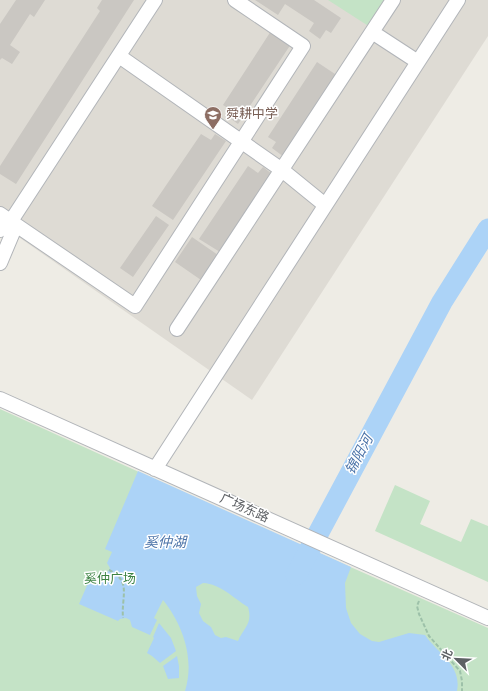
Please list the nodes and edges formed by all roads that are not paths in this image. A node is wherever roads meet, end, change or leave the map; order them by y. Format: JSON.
{"nodes":[{"id":1,"x":155,"y":0,"type":"edge"},
{"id":2,"x":236,"y":0,"type":"edge"},
{"id":3,"x":393,"y":0,"type":"edge"},
{"id":4,"x":458,"y":0,"type":"edge"},
{"id":5,"x":372,"y":32,"type":"junction"},
{"id":6,"x":118,"y":56,"type":"junction"},
{"id":7,"x":418,"y":62,"type":"junction"},
{"id":8,"x":241,"y":142,"type":"junction"},
{"id":9,"x":282,"y":170,"type":"junction"},
{"id":10,"x":325,"y":205,"type":"junction"},
{"id":11,"x":8,"y":219,"type":"edge"},
{"id":12,"x":0,"y":230,"type":"edge"},
{"id":13,"x":0,"y":263,"type":"edge"},
{"id":14,"x":178,"y":329,"type":"dead end"},
{"id":15,"x":0,"y":399,"type":"edge"},
{"id":16,"x":155,"y":469,"type":"junction"},
{"id":17,"x":488,"y":618,"type":"edge"}],
"edges":[{"from":1,"to":6,"type":"street"},
{"from":2,"to":8,"type":"street"},
{"from":3,"to":5,"type":"street"},
{"from":4,"to":7,"type":"street"},
{"from":5,"to":7,"type":"street"},
{"from":5,"to":9,"type":"street"},
{"from":6,"to":8,"type":"street"},
{"from":6,"to":11,"type":"street"},
{"from":7,"to":10,"type":"street"},
{"from":8,"to":9,"type":"street"},
{"from":8,"to":11,"type":"street"},
{"from":9,"to":10,"type":"street"},
{"from":9,"to":14,"type":"street"},
{"from":10,"to":16,"type":"street"},
{"from":11,"to":12,"type":"street"},
{"from":11,"to":13,"type":"street"},
{"from":15,"to":16,"type":"street","name":"广场东路"},
{"from":16,"to":17,"type":"street","name":"广场东路"}]}
